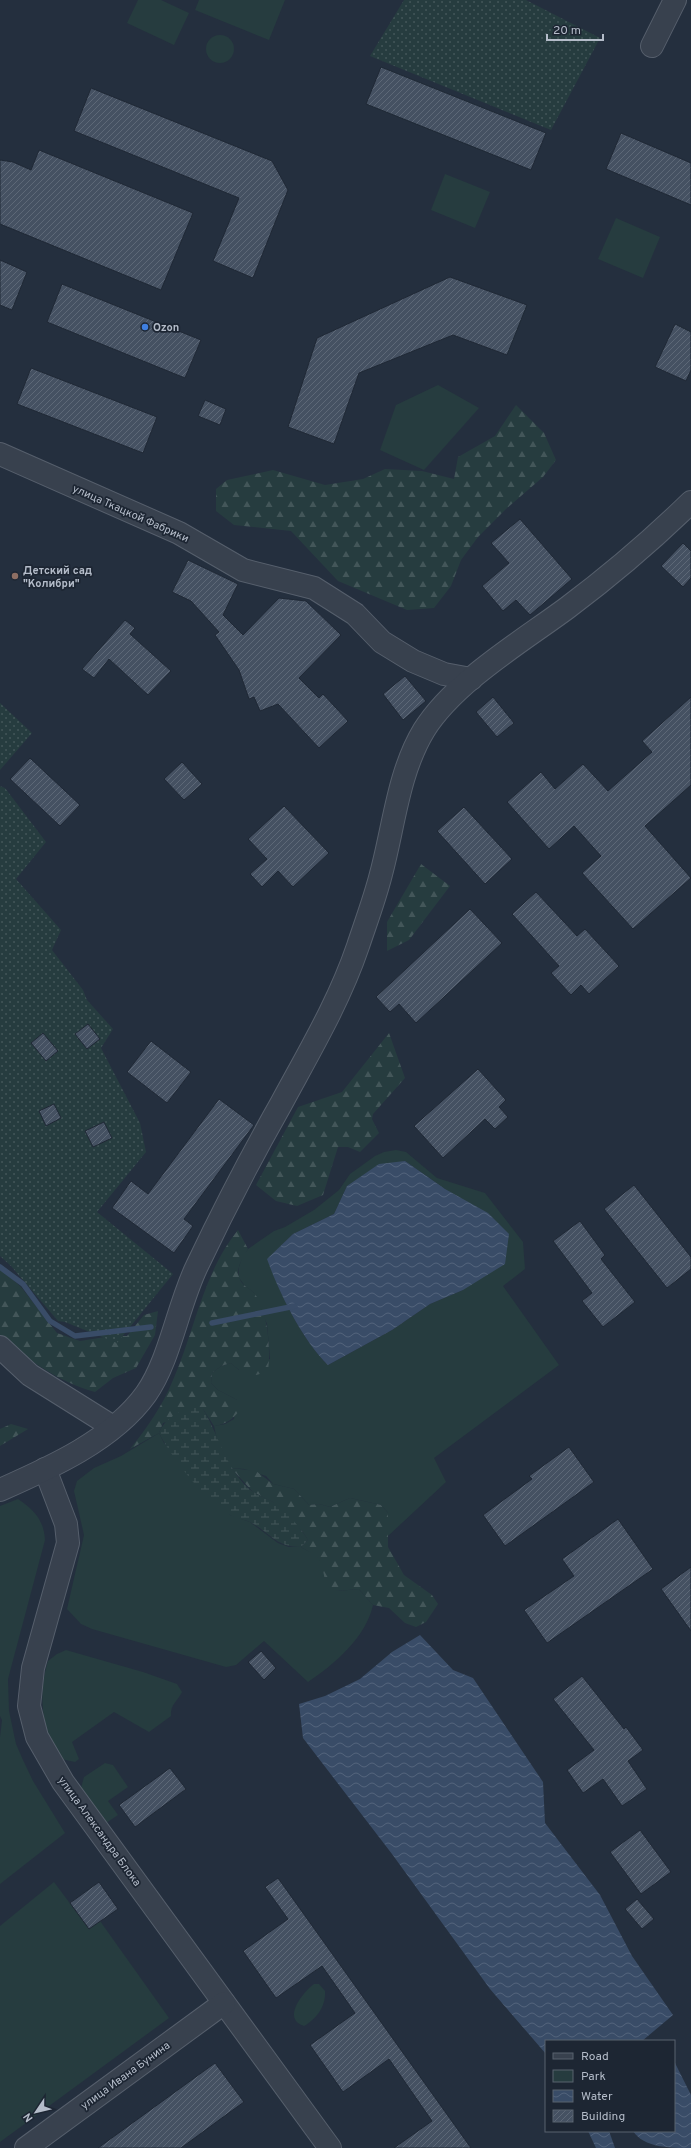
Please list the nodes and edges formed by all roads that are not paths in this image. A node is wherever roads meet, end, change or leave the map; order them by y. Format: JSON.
{"nodes":[{"id":1,"x":675,"y":0,"type":"edge"},
{"id":2,"x":652,"y":46,"type":"dead end"},
{"id":3,"x":0,"y":454,"type":"edge"},
{"id":4,"x":691,"y":502,"type":"edge"},
{"id":5,"x":471,"y":679,"type":"junction"},
{"id":6,"x":0,"y":1347,"type":"edge"},
{"id":7,"x":113,"y":1427,"type":"junction"},
{"id":8,"x":45,"y":1469,"type":"junction"},
{"id":9,"x":0,"y":1490,"type":"edge"},
{"id":10,"x":224,"y":2002,"type":"junction"},
{"id":11,"x":26,"y":2148,"type":"edge"},
{"id":12,"x":330,"y":2148,"type":"edge"}],
"edges":[{"from":1,"to":2,"type":"street"},
{"from":3,"to":5,"type":"street","name":"улица Ткацкой Фабрики"},
{"from":4,"to":5,"type":"street"},
{"from":5,"to":7,"type":"street"},
{"from":6,"to":7,"type":"street"},
{"from":7,"to":8,"type":"street"},
{"from":8,"to":9,"type":"street"},
{"from":8,"to":10,"type":"street","name":"улица Александра Блока"},
{"from":10,"to":11,"type":"street","name":"улица Ивана Бунина"},
{"from":10,"to":12,"type":"street","name":"улица Александра Блока"}]}
